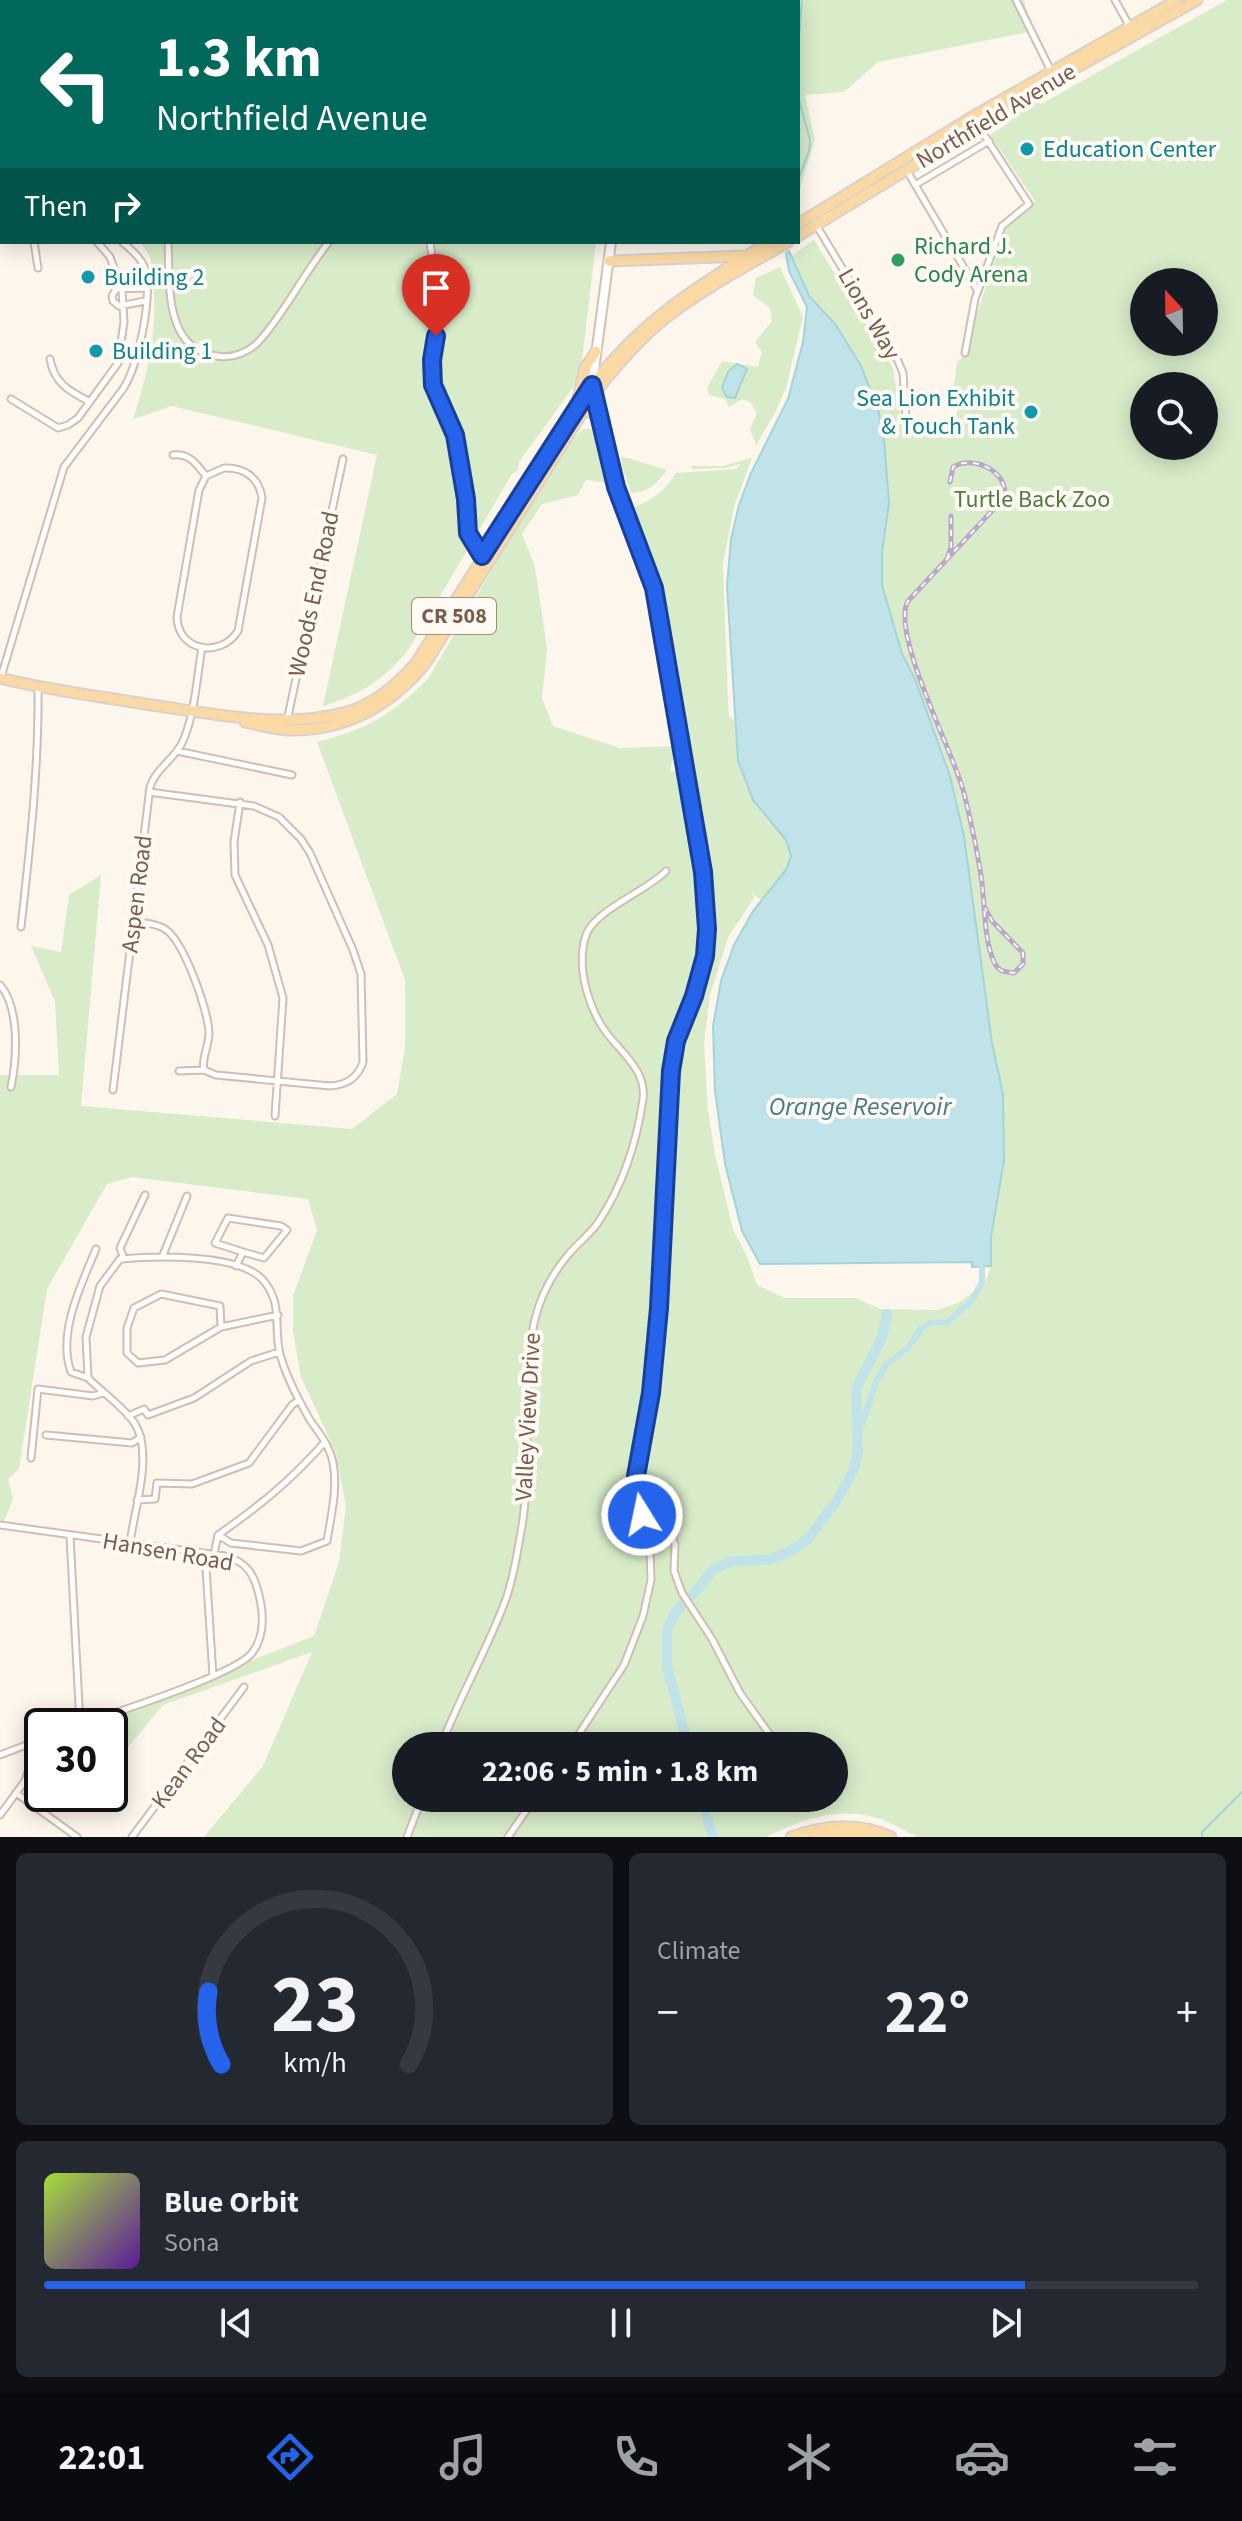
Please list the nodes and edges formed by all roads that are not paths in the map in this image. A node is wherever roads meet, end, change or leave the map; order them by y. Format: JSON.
{"nodes":[{"id":1,"x":1016,"y":0,"type":"edge"},
{"id":2,"x":1115,"y":0,"type":"edge"},
{"id":3,"x":1177,"y":0,"type":"edge"},
{"id":4,"x":1197,"y":0,"type":"edge"},
{"id":5,"x":1132,"y":30,"type":"junction"},
{"id":6,"x":1054,"y":75,"type":"junction"},
{"id":7,"x":975,"y":121,"type":"junction"},
{"id":8,"x":989,"y":141,"type":"junction"},
{"id":9,"x":901,"y":160,"type":"junction"},
{"id":10,"x":906,"y":171,"type":"junction"},
{"id":11,"x":915,"y":185,"type":"junction"},
{"id":12,"x":813,"y":221,"type":"junction"},
{"id":13,"x":800,"y":224,"type":"edge"},
{"id":14,"x":800,"y":234,"type":"edge"},
{"id":15,"x":34,"y":244,"type":"edge"},
{"id":16,"x":99,"y":244,"type":"edge"},
{"id":17,"x":124,"y":244,"type":"edge"},
{"id":18,"x":168,"y":244,"type":"edge"},
{"id":19,"x":328,"y":244,"type":"edge"},
{"id":20,"x":430,"y":244,"type":"edge"},
{"id":21,"x":611,"y":244,"type":"edge"},
{"id":22,"x":766,"y":244,"type":"edge"},
{"id":23,"x":784,"y":244,"type":"edge"},
{"id":24,"x":746,"y":256,"type":"junction"},
{"id":25,"x":609,"y":261,"type":"junction"},
{"id":26,"x":38,"y":268,"type":"dead end"},
{"id":27,"x":733,"y":269,"type":"junction"},
{"id":28,"x":146,"y":288,"type":"junction"},
{"id":29,"x":122,"y":290,"type":"junction"},
{"id":30,"x":977,"y":291,"type":"junction"},
{"id":31,"x":145,"y":301,"type":"junction"},
{"id":32,"x":124,"y":304,"type":"junction"},
{"id":33,"x":596,"y":351,"type":"junction"},
{"id":34,"x":965,"y":353,"type":"dead end"},
{"id":35,"x":50,"y":359,"type":"dead end"},
{"id":36,"x":593,"y":389,"type":"junction"},
{"id":37,"x":11,"y":399,"type":"dead end"},
{"id":38,"x":90,"y":402,"type":"junction"},
{"id":39,"x":579,"y":412,"type":"junction"},
{"id":40,"x":600,"y":418,"type":"junction"},
{"id":41,"x":906,"y":418,"type":"dead end"},
{"id":42,"x":173,"y":455,"type":"dead end"},
{"id":43,"x":343,"y":459,"type":"dead end"},
{"id":44,"x":206,"y":476,"type":"junction"},
{"id":45,"x":482,"y":556,"type":"junction"},
{"id":46,"x":202,"y":647,"type":"junction"},
{"id":47,"x":1,"y":678,"type":"edge"},
{"id":48,"x":38,"y":687,"type":"junction"},
{"id":49,"x":191,"y":711,"type":"junction"},
{"id":50,"x":286,"y":725,"type":"junction"},
{"id":51,"x":177,"y":751,"type":"junction"},
{"id":52,"x":292,"y":775,"type":"dead end"},
{"id":53,"x":149,"y":792,"type":"junction"},
{"id":54,"x":240,"y":802,"type":"junction"},
{"id":55,"x":666,"y":871,"type":"dead end"},
{"id":56,"x":134,"y":921,"type":"junction"},
{"id":57,"x":21,"y":927,"type":"dead end"},
{"id":58,"x":0,"y":985,"type":"edge"},
{"id":59,"x":204,"y":1070,"type":"junction"},
{"id":60,"x":179,"y":1071,"type":"dead end"},
{"id":61,"x":279,"y":1081,"type":"junction"},
{"id":62,"x":11,"y":1087,"type":"dead end"},
{"id":63,"x":113,"y":1090,"type":"dead end"},
{"id":64,"x":275,"y":1116,"type":"dead end"},
{"id":65,"x":145,"y":1195,"type":"dead end"},
{"id":66,"x":187,"y":1196,"type":"dead end"},
{"id":67,"x":96,"y":1249,"type":"dead end"},
{"id":68,"x":243,"y":1252,"type":"junction"},
{"id":69,"x":163,"y":1255,"type":"junction"},
{"id":70,"x":124,"y":1259,"type":"junction"},
{"id":71,"x":236,"y":1266,"type":"junction"},
{"id":72,"x":278,"y":1315,"type":"junction"},
{"id":73,"x":221,"y":1327,"type":"junction"},
{"id":74,"x":279,"y":1352,"type":"junction"},
{"id":75,"x":88,"y":1378,"type":"junction"},
{"id":76,"x":103,"y":1393,"type":"junction"},
{"id":77,"x":299,"y":1400,"type":"junction"},
{"id":78,"x":128,"y":1416,"type":"junction"},
{"id":79,"x":46,"y":1435,"type":"dead end"},
{"id":80,"x":141,"y":1437,"type":"junction"},
{"id":81,"x":325,"y":1442,"type":"junction"},
{"id":82,"x":31,"y":1458,"type":"dead end"},
{"id":83,"x":137,"y":1500,"type":"junction"},
{"id":84,"x":0,"y":1525,"type":"edge"},
{"id":85,"x":218,"y":1535,"type":"junction"},
{"id":86,"x":70,"y":1536,"type":"junction"},
{"id":87,"x":648,"y":1538,"type":"junction"},
{"id":88,"x":130,"y":1543,"type":"junction"},
{"id":89,"x":205,"y":1553,"type":"junction"},
{"id":90,"x":214,"y":1554,"type":"junction"},
{"id":91,"x":213,"y":1676,"type":"junction"},
{"id":92,"x":244,"y":1687,"type":"dead end"},
{"id":93,"x":78,"y":1708,"type":"edge"},
{"id":94,"x":127,"y":1708,"type":"edge"},
{"id":95,"x":447,"y":1732,"type":"edge"},
{"id":96,"x":581,"y":1732,"type":"edge"},
{"id":97,"x":768,"y":1732,"type":"edge"},
{"id":98,"x":24,"y":1746,"type":"edge"},
{"id":99,"x":0,"y":1755,"type":"edge"},
{"id":100,"x":24,"y":1782,"type":"edge"},
{"id":101,"x":16,"y":1793,"type":"junction"},
{"id":102,"x":417,"y":1812,"type":"edge"},
{"id":103,"x":525,"y":1812,"type":"edge"},
{"id":104,"x":0,"y":1815,"type":"edge"},
{"id":105,"x":77,"y":1837,"type":"edge"},
{"id":106,"x":132,"y":1837,"type":"edge"},
{"id":107,"x":407,"y":1837,"type":"edge"},
{"id":108,"x":508,"y":1837,"type":"edge"},
{"id":109,"x":791,"y":1837,"type":"edge"},
{"id":110,"x":816,"y":1837,"type":"edge"},
{"id":111,"x":873,"y":1837,"type":"edge"},
{"id":112,"x":891,"y":1837,"type":"edge"}],
"edges":[{"from":1,"to":6,"type":"street"},
{"from":2,"to":5,"type":"street"},
{"from":3,"to":5,"type":"main road","name":"Northfield Avenue"},
{"from":4,"to":5,"type":"main road","name":"Northfield Avenue"},
{"from":5,"to":6,"type":"main road","name":"Northfield Avenue"},
{"from":6,"to":7,"type":"main road","name":"Northfield Avenue"},
{"from":7,"to":8,"type":"street"},
{"from":7,"to":9,"type":"main road","name":"Northfield Avenue"},
{"from":7,"to":10,"type":"main road","name":"Northfield Avenue"},
{"from":8,"to":11,"type":"street"},
{"from":8,"to":30,"type":"street"},
{"from":9,"to":10,"type":"street"},
{"from":9,"to":12,"type":"main road","name":"Northfield Avenue"},
{"from":10,"to":11,"type":"street"},
{"from":10,"to":12,"type":"main road","name":"Northfield Avenue"},
{"from":11,"to":30,"type":"street"},
{"from":12,"to":13,"type":"main road","name":"Northfield Avenue"},
{"from":12,"to":14,"type":"main road","name":"Northfield Avenue"},
{"from":12,"to":41,"type":"street","name":"Lions Way"},
{"from":15,"to":26,"type":"street"},
{"from":16,"to":29,"type":"street"},
{"from":17,"to":28,"type":"street"},
{"from":18,"to":19,"type":"street"},
{"from":20,"to":45,"type":"street"},
{"from":21,"to":25,"type":"main road"},
{"from":22,"to":24,"type":"main road","number":"CR 508"},
{"from":23,"to":27,"type":"main road","number":"CR 508"},
{"from":24,"to":25,"type":"main road"},
{"from":24,"to":27,"type":"main road","number":"CR 508"},
{"from":25,"to":33,"type":"main road"},
{"from":27,"to":36,"type":"main road","number":"CR 508"},
{"from":28,"to":29,"type":"street"},
{"from":28,"to":31,"type":"street"},
{"from":29,"to":32,"type":"street"},
{"from":29,"to":32,"type":"street"},
{"from":30,"to":34,"type":"street"},
{"from":31,"to":32,"type":"street"},
{"from":31,"to":47,"type":"street"},
{"from":32,"to":38,"type":"street"},
{"from":33,"to":36,"type":"main road"},
{"from":33,"to":39,"type":"main road"},
{"from":35,"to":38,"type":"street"},
{"from":36,"to":39,"type":"main road","number":"CR 508"},
{"from":36,"to":40,"type":"street"},
{"from":37,"to":38,"type":"street"},
{"from":39,"to":40,"type":"main road"},
{"from":39,"to":45,"type":"main road","number":"CR 508"},
{"from":39,"to":50,"type":"main road","number":"CR 508"},
{"from":40,"to":87,"type":"street"},
{"from":42,"to":44,"type":"street"},
{"from":43,"to":50,"type":"street","name":"Woods End Road"},
{"from":44,"to":46,"type":"street"},
{"from":44,"to":46,"type":"street"},
{"from":45,"to":50,"type":"main road","number":"CR 508"},
{"from":46,"to":49,"type":"street","name":"Aspen Road"},
{"from":47,"to":48,"type":"main road","number":"CR 508"},
{"from":48,"to":49,"type":"main road","number":"CR 508"},
{"from":48,"to":57,"type":"street"},
{"from":49,"to":50,"type":"main road","number":"CR 508"},
{"from":49,"to":51,"type":"street","name":"Aspen Road"},
{"from":51,"to":52,"type":"street"},
{"from":51,"to":53,"type":"street","name":"Aspen Road"},
{"from":53,"to":54,"type":"street"},
{"from":53,"to":56,"type":"street","name":"Aspen Road"},
{"from":54,"to":61,"type":"street"},
{"from":54,"to":61,"type":"street"},
{"from":55,"to":95,"type":"street","name":"Valley View Drive"},
{"from":56,"to":59,"type":"street"},
{"from":56,"to":63,"type":"street","name":"Aspen Road"},
{"from":58,"to":62,"type":"street"},
{"from":59,"to":60,"type":"street"},
{"from":59,"to":61,"type":"street"},
{"from":61,"to":64,"type":"street"},
{"from":65,"to":70,"type":"street"},
{"from":66,"to":69,"type":"street"},
{"from":67,"to":75,"type":"street"},
{"from":68,"to":68,"type":"street"},
{"from":68,"to":71,"type":"street"},
{"from":69,"to":70,"type":"street"},
{"from":69,"to":71,"type":"street"},
{"from":70,"to":75,"type":"street"},
{"from":71,"to":72,"type":"street"},
{"from":72,"to":73,"type":"street"},
{"from":72,"to":74,"type":"street"},
{"from":73,"to":73,"type":"street"},
{"from":74,"to":77,"type":"street"},
{"from":74,"to":78,"type":"street"},
{"from":75,"to":76,"type":"street"},
{"from":76,"to":78,"type":"street"},
{"from":76,"to":82,"type":"street"},
{"from":77,"to":81,"type":"street"},
{"from":77,"to":83,"type":"street"},
{"from":78,"to":80,"type":"street"},
{"from":79,"to":80,"type":"street"},
{"from":80,"to":83,"type":"street"},
{"from":81,"to":85,"type":"street"},
{"from":81,"to":85,"type":"street"},
{"from":83,"to":88,"type":"street"},
{"from":84,"to":86,"type":"street","name":"Hansen Road"},
{"from":85,"to":90,"type":"street"},
{"from":86,"to":88,"type":"street","name":"Hansen Road"},
{"from":86,"to":93,"type":"street"},
{"from":87,"to":96,"type":"street"},
{"from":87,"to":97,"type":"street"},
{"from":88,"to":89,"type":"street","name":"Hansen Road"},
{"from":89,"to":90,"type":"street","name":"Hansen Road"},
{"from":89,"to":91,"type":"street"},
{"from":90,"to":91,"type":"street","name":"Hansen Road"},
{"from":91,"to":94,"type":"street"},
{"from":92,"to":106,"type":"street","name":"Kean Road"},
{"from":98,"to":99,"type":"street"},
{"from":100,"to":101,"type":"street"},
{"from":101,"to":104,"type":"street"},
{"from":101,"to":105,"type":"street"},
{"from":102,"to":107,"type":"street"},
{"from":103,"to":108,"type":"street"},
{"from":109,"to":112,"type":"main road"},
{"from":110,"to":111,"type":"main road"}]}
